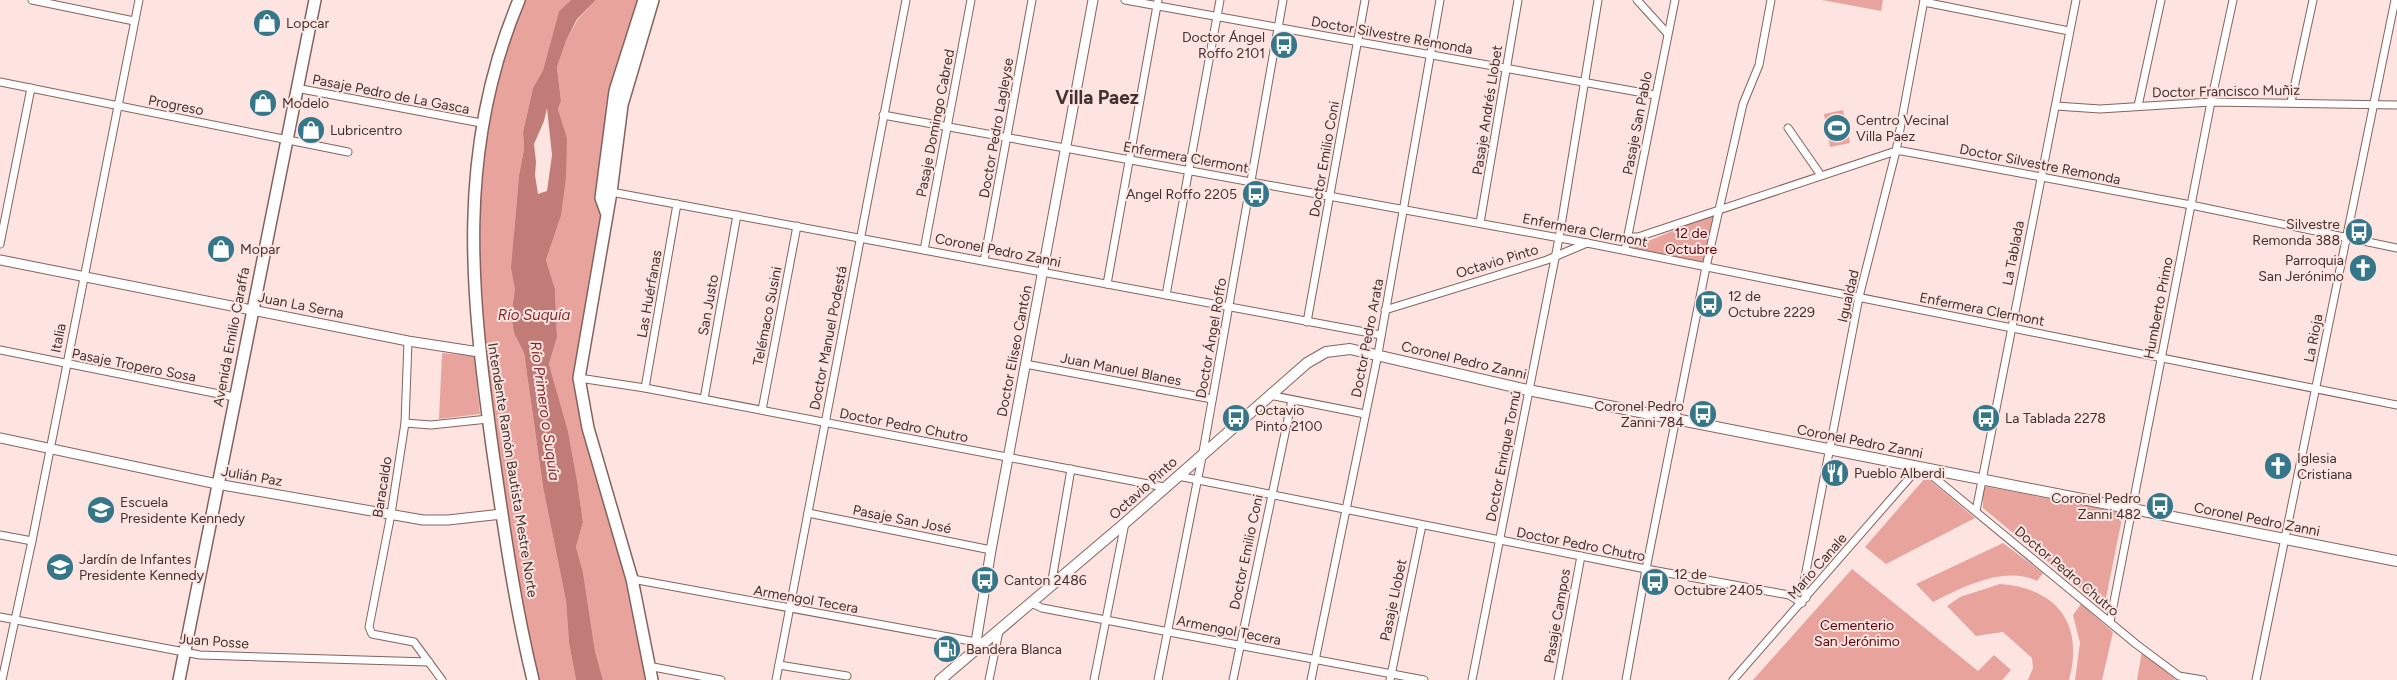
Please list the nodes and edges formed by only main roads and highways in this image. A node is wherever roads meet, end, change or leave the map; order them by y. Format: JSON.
{"nodes":[{"id":1,"x":315,"y":0,"type":"edge"},
{"id":2,"x":519,"y":0,"type":"edge"},
{"id":3,"x":644,"y":0,"type":"edge"},
{"id":4,"x":653,"y":0,"type":"edge"},
{"id":5,"x":606,"y":214,"type":"junction"},
{"id":6,"x":1378,"y":354,"type":"joint"},
{"id":7,"x":2397,"y":561,"type":"edge"},
{"id":8,"x":180,"y":680,"type":"edge"},
{"id":9,"x":533,"y":680,"type":"edge"},
{"id":10,"x":652,"y":680,"type":"edge"},
{"id":11,"x":940,"y":680,"type":"edge"}],
"edges":[{"from":1,"to":8,"type":"main road","name":"Avenida Emilio Caraffa"},
{"from":2,"to":9,"type":"main road","name":"Intendente Ramón Bautista Mestre Norte"},
{"from":3,"to":5,"type":"main road"},
{"from":4,"to":5,"type":"main road"},
{"from":5,"to":10,"type":"main road"},
{"from":6,"to":7,"type":"main road","name":"Coronel Pedro Zanni"},
{"from":6,"to":11,"type":"main road","name":"Octavio Pinto"}]}
